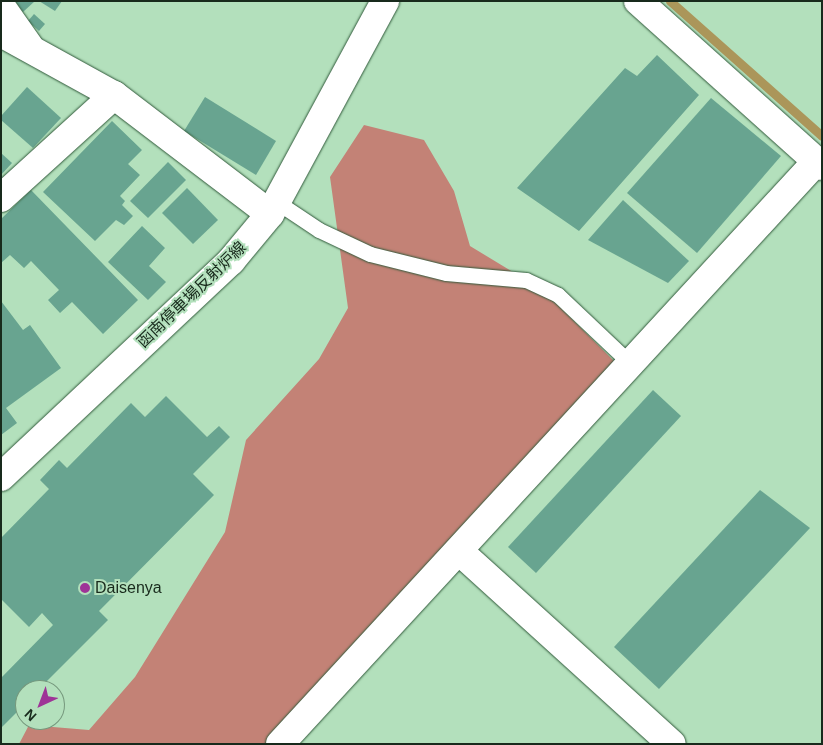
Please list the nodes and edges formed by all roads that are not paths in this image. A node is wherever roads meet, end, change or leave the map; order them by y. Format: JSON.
{"nodes":[{"id":1,"x":385,"y":1,"type":"edge"},
{"id":2,"x":638,"y":1,"type":"edge"},
{"id":3,"x":1,"y":6,"type":"edge"},
{"id":4,"x":1,"y":33,"type":"edge"},
{"id":5,"x":30,"y":48,"type":"junction"},
{"id":6,"x":114,"y":95,"type":"junction"},
{"id":7,"x":819,"y":164,"type":"edge"},
{"id":8,"x":1,"y":198,"type":"edge"},
{"id":9,"x":274,"y":208,"type":"junction"},
{"id":10,"x":631,"y":364,"type":"junction"},
{"id":11,"x":1,"y":477,"type":"edge"},
{"id":12,"x":459,"y":551,"type":"junction"},
{"id":13,"x":280,"y":744,"type":"edge"},
{"id":14,"x":672,"y":744,"type":"edge"}],
"edges":[{"from":1,"to":9,"type":"street","name":"函南停車場反射炉線"},
{"from":2,"to":7,"type":"street"},
{"from":3,"to":5,"type":"street"},
{"from":4,"to":5,"type":"street"},
{"from":5,"to":6,"type":"street"},
{"from":6,"to":8,"type":"street"},
{"from":6,"to":9,"type":"street"},
{"from":7,"to":10,"type":"street"},
{"from":9,"to":10,"type":"lane"},
{"from":9,"to":11,"type":"street","name":"函南停車場反射炉線"},
{"from":10,"to":12,"type":"street"},
{"from":12,"to":13,"type":"street"},
{"from":12,"to":14,"type":"street"}]}
